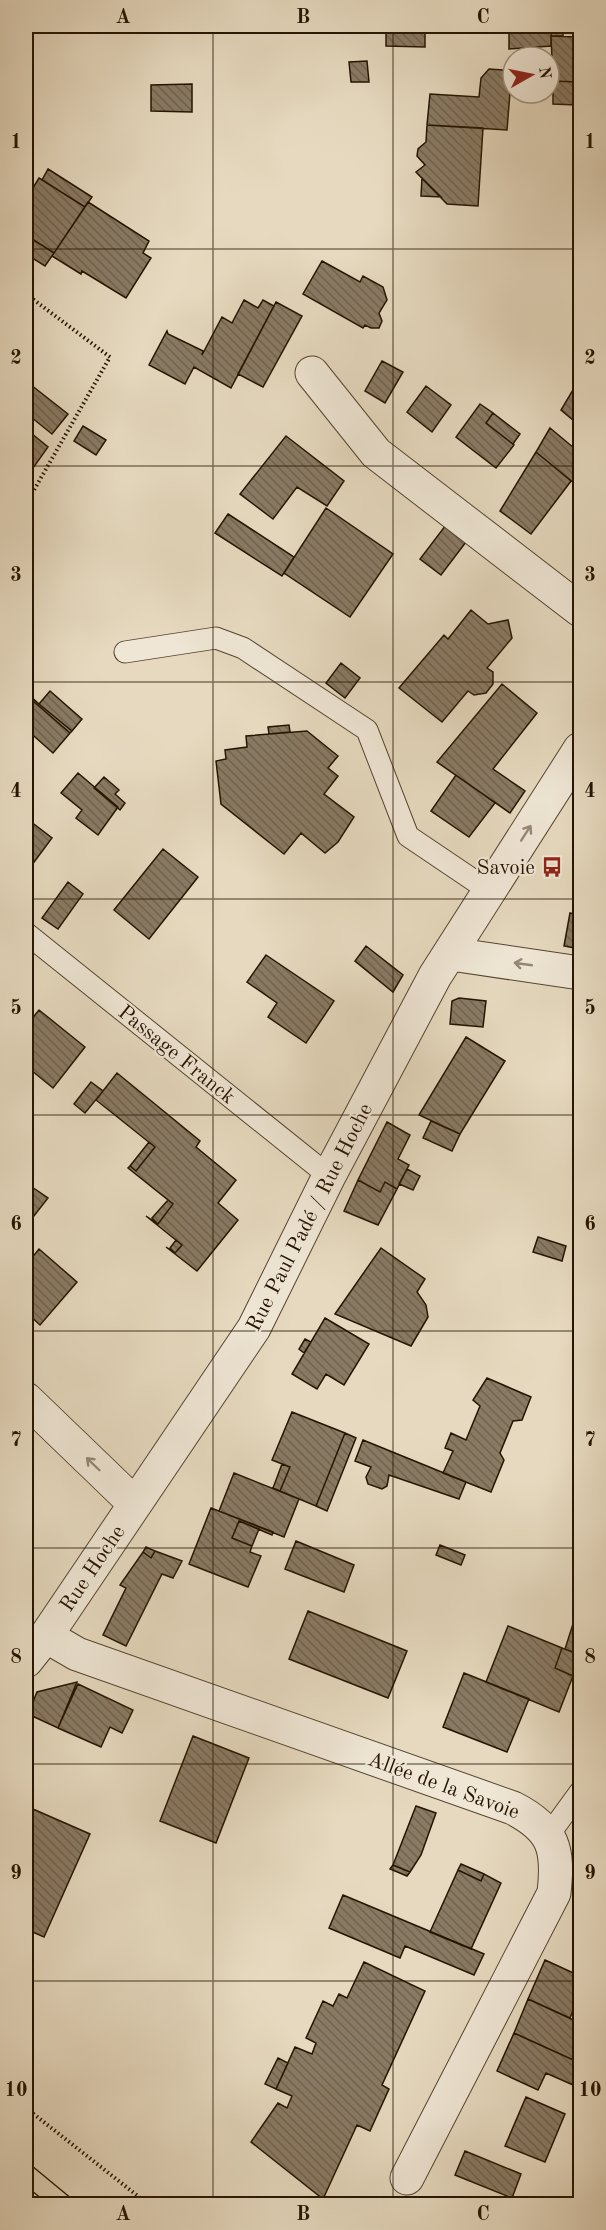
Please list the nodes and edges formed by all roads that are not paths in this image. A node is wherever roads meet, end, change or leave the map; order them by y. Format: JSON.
{"nodes":[{"id":1,"x":312,"y":373,"type":"dead end"},
{"id":2,"x":580,"y":610,"type":"edge"},
{"id":3,"x":125,"y":652,"type":"dead end"},
{"id":4,"x":580,"y":748,"type":"edge"},
{"id":5,"x":488,"y":890,"type":"junction"},
{"id":6,"x":26,"y":933,"type":"edge"},
{"id":7,"x":451,"y":954,"type":"junction"},
{"id":8,"x":580,"y":973,"type":"edge"},
{"id":9,"x":329,"y":1176,"type":"junction"},
{"id":10,"x":26,"y":1400,"type":"edge"},
{"id":11,"x":156,"y":1473,"type":"joint"},
{"id":12,"x":135,"y":1504,"type":"junction"},
{"id":13,"x":46,"y":1636,"type":"junction"},
{"id":14,"x":26,"y":1661,"type":"edge"},
{"id":15,"x":580,"y":1792,"type":"edge"},
{"id":16,"x":548,"y":1836,"type":"junction"},
{"id":17,"x":407,"y":2178,"type":"dead end"}],
"edges":[{"from":1,"to":2,"type":"street"},
{"from":3,"to":5,"type":"lane"},
{"from":5,"to":4,"type":"street","name":"Rue Paul Padé / Rue Hoche","one_way":true},
{"from":5,"to":7,"type":"street","name":"Rue Paul Padé / Rue Hoche"},
{"from":6,"to":9,"type":"lane","name":"Passage Franck"},
{"from":8,"to":7,"type":"street","one_way":true},
{"from":7,"to":9,"type":"street","name":"Rue Paul Padé / Rue Hoche"},
{"from":9,"to":11,"type":"street","name":"Rue Paul Padé / Rue Hoche"},
{"from":12,"to":10,"type":"street","one_way":true},
{"from":11,"to":12,"type":"street","name":"Rue Hoche"},
{"from":12,"to":13,"type":"street","name":"Rue Hoche"},
{"from":13,"to":14,"type":"street","name":"Rue Hoche"},
{"from":13,"to":16,"type":"street","name":"Allée de la Savoie"},
{"from":15,"to":16,"type":"lane"},
{"from":16,"to":17,"type":"street"}]}
